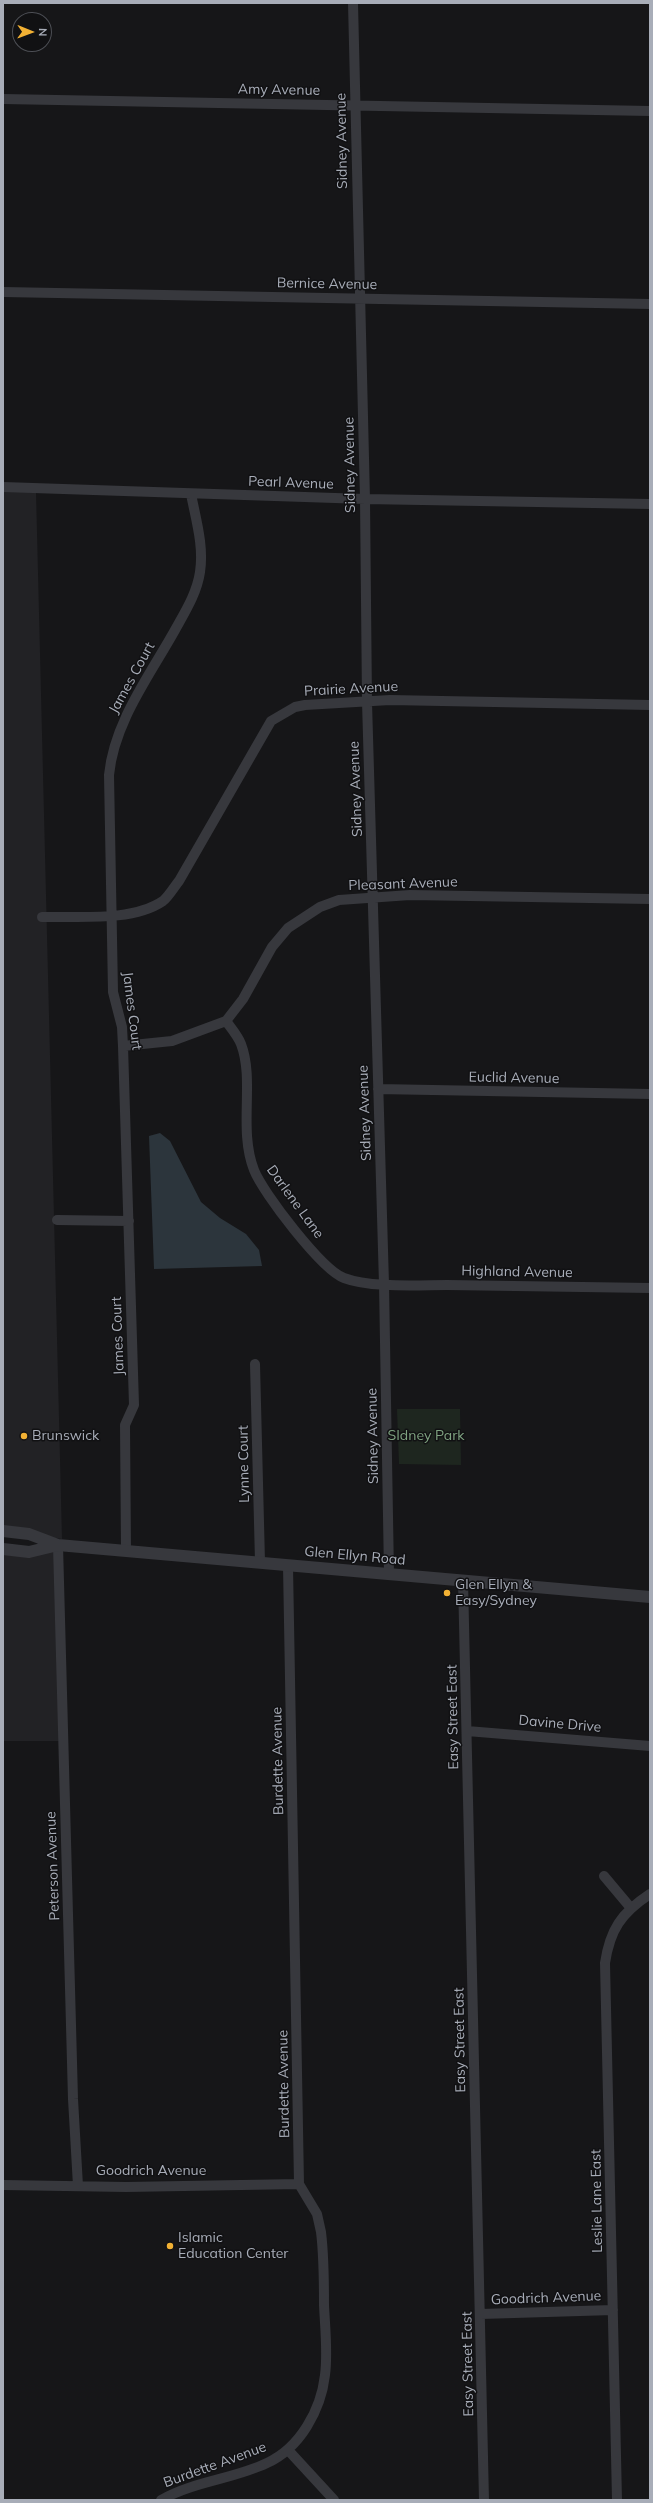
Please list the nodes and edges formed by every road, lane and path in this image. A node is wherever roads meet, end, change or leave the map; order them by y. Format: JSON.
{"nodes":[{"id":1,"x":353,"y":3,"type":"edge"},
{"id":2,"x":3,"y":99,"type":"edge"},
{"id":3,"x":355,"y":106,"type":"junction"},
{"id":4,"x":650,"y":111,"type":"edge"},
{"id":5,"x":3,"y":292,"type":"edge"},
{"id":6,"x":359,"y":299,"type":"junction"},
{"id":7,"x":650,"y":304,"type":"edge"},
{"id":8,"x":3,"y":487,"type":"edge"},
{"id":9,"x":191,"y":494,"type":"junction"},
{"id":10,"x":365,"y":499,"type":"junction"},
{"id":11,"x":650,"y":504,"type":"edge"},
{"id":12,"x":367,"y":702,"type":"junction"},
{"id":13,"x":650,"y":705,"type":"edge"},
{"id":14,"x":374,"y":898,"type":"junction"},
{"id":15,"x":650,"y":900,"type":"edge"},
{"id":16,"x":111,"y":916,"type":"junction"},
{"id":17,"x":42,"y":917,"type":"dead end"},
{"id":18,"x":226,"y":1021,"type":"junction"},
{"id":19,"x":123,"y":1046,"type":"junction"},
{"id":20,"x":378,"y":1089,"type":"junction"},
{"id":21,"x":650,"y":1094,"type":"edge"},
{"id":22,"x":57,"y":1220,"type":"dead end"},
{"id":23,"x":129,"y":1221,"type":"junction"},
{"id":24,"x":384,"y":1284,"type":"junction"},
{"id":25,"x":650,"y":1288,"type":"edge"},
{"id":26,"x":255,"y":1364,"type":"dead end"},
{"id":27,"x":3,"y":1532,"type":"edge"},
{"id":28,"x":58,"y":1545,"type":"junction"},
{"id":29,"x":3,"y":1549,"type":"edge"},
{"id":30,"x":126,"y":1551,"type":"junction"},
{"id":31,"x":260,"y":1562,"type":"junction"},
{"id":32,"x":288,"y":1566,"type":"junction"},
{"id":33,"x":389,"y":1574,"type":"junction"},
{"id":34,"x":463,"y":1580,"type":"junction"},
{"id":35,"x":650,"y":1597,"type":"edge"},
{"id":36,"x":467,"y":1732,"type":"junction"},
{"id":37,"x":650,"y":1746,"type":"edge"},
{"id":38,"x":604,"y":1876,"type":"dead end"},
{"id":39,"x":650,"y":1894,"type":"edge"},
{"id":40,"x":630,"y":1908,"type":"junction"},
{"id":41,"x":299,"y":2184,"type":"junction"},
{"id":42,"x":3,"y":2185,"type":"edge"},
{"id":43,"x":78,"y":2186,"type":"junction"},
{"id":44,"x":613,"y":2310,"type":"junction"},
{"id":45,"x":480,"y":2314,"type":"junction"},
{"id":46,"x":288,"y":2450,"type":"junction"},
{"id":47,"x":161,"y":2500,"type":"edge"},
{"id":48,"x":334,"y":2500,"type":"edge"},
{"id":49,"x":484,"y":2500,"type":"edge"},
{"id":50,"x":617,"y":2500,"type":"edge"}],
"edges":[{"from":1,"to":3,"type":"street","name":"Sidney Avenue"},
{"from":2,"to":3,"type":"street","name":"Amy Avenue"},
{"from":3,"to":4,"type":"street","name":"Amy Avenue"},
{"from":3,"to":6,"type":"street","name":"Sidney Avenue"},
{"from":5,"to":6,"type":"street","name":"Bernice Avenue"},
{"from":6,"to":7,"type":"street","name":"Bernice Avenue"},
{"from":6,"to":10,"type":"street","name":"Sidney Avenue"},
{"from":8,"to":9,"type":"street","name":"Pearl Avenue"},
{"from":9,"to":10,"type":"street","name":"Pearl Avenue"},
{"from":9,"to":16,"type":"street","name":"James Court"},
{"from":10,"to":11,"type":"street","name":"Pearl Avenue"},
{"from":10,"to":12,"type":"street","name":"Sidney Avenue"},
{"from":12,"to":13,"type":"street","name":"Prairie Avenue"},
{"from":12,"to":14,"type":"street","name":"Sidney Avenue"},
{"from":12,"to":16,"type":"street","name":"Prairie Avenue"},
{"from":14,"to":15,"type":"street","name":"Pleasant Avenue"},
{"from":14,"to":18,"type":"street","name":"Pleasant Avenue"},
{"from":14,"to":20,"type":"street","name":"Sidney Avenue"},
{"from":16,"to":17,"type":"street","name":"Prairie Avenue"},
{"from":16,"to":19,"type":"street","name":"James Court"},
{"from":18,"to":19,"type":"street"},
{"from":18,"to":24,"type":"street","name":"Darlene Lane"},
{"from":19,"to":23,"type":"street","name":"James Court"},
{"from":20,"to":21,"type":"street","name":"Euclid Avenue"},
{"from":20,"to":24,"type":"street","name":"Sidney Avenue"},
{"from":22,"to":23,"type":"street"},
{"from":23,"to":30,"type":"street","name":"James Court"},
{"from":24,"to":25,"type":"street","name":"Highland Avenue"},
{"from":24,"to":33,"type":"street","name":"Sidney Avenue"},
{"from":26,"to":31,"type":"street","name":"Lynne Court"},
{"from":27,"to":28,"type":"street","name":"Glen Ellyn Road"},
{"from":28,"to":29,"type":"street","name":"Glen Ellyn Road"},
{"from":28,"to":30,"type":"street","name":"Glen Ellyn Road"},
{"from":28,"to":43,"type":"street","name":"Peterson Avenue"},
{"from":30,"to":31,"type":"street","name":"Glen Ellyn Road"},
{"from":31,"to":32,"type":"street","name":"Glen Ellyn Road"},
{"from":32,"to":33,"type":"street","name":"Glen Ellyn Road"},
{"from":32,"to":41,"type":"street","name":"Burdette Avenue"},
{"from":33,"to":34,"type":"street","name":"Glen Ellyn Road"},
{"from":34,"to":35,"type":"street","name":"Glen Ellyn Road"},
{"from":34,"to":36,"type":"street","name":"Easy Street East"},
{"from":36,"to":37,"type":"street","name":"Davine Drive"},
{"from":36,"to":45,"type":"street","name":"Easy Street East"},
{"from":38,"to":40,"type":"street"},
{"from":39,"to":40,"type":"street","name":"Leslie Lane East"},
{"from":40,"to":44,"type":"street","name":"Leslie Lane East"},
{"from":41,"to":43,"type":"street","name":"Goodrich Avenue"},
{"from":41,"to":46,"type":"street","name":"Burdette Avenue"},
{"from":42,"to":43,"type":"street","name":"Goodrich Avenue"},
{"from":44,"to":45,"type":"street","name":"Goodrich Avenue"},
{"from":44,"to":50,"type":"street","name":"Leslie Lane East"},
{"from":45,"to":49,"type":"street","name":"Easy Street East"},
{"from":46,"to":47,"type":"street","name":"Burdette Avenue"},
{"from":46,"to":48,"type":"street"}]}
